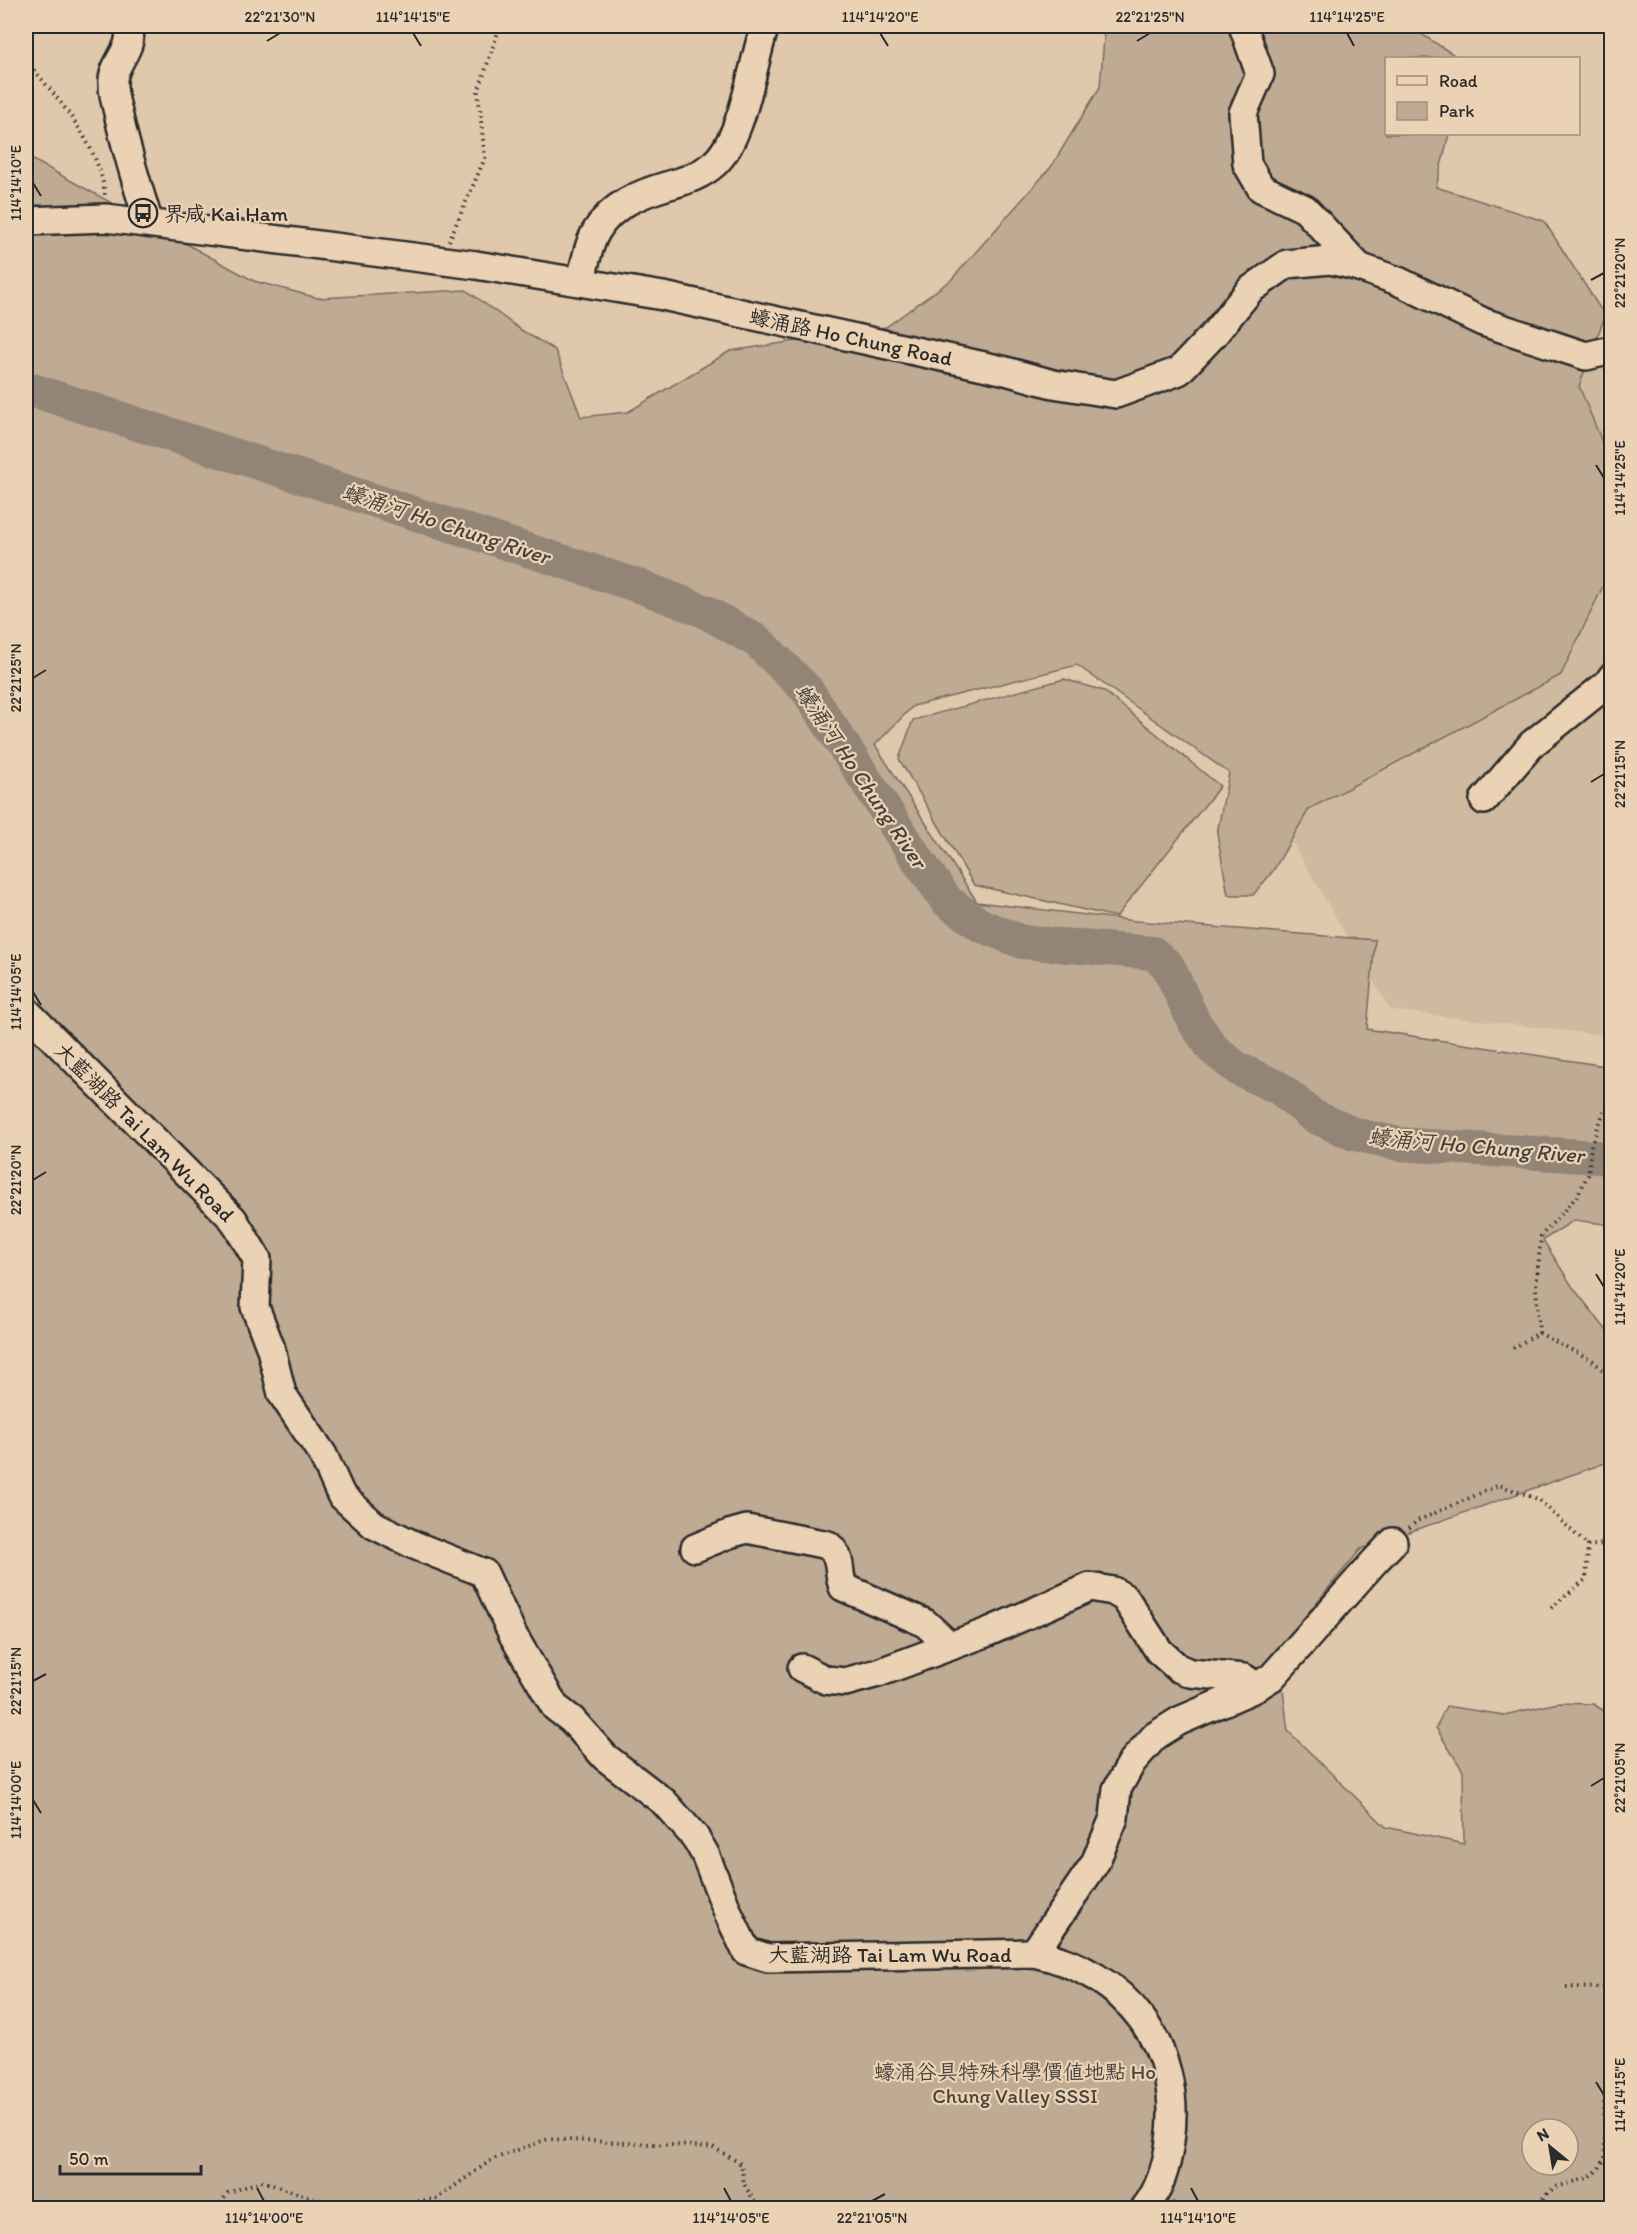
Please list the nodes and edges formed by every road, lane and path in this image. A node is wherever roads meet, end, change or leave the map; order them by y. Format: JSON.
{"nodes":[{"id":1,"x":128,"y":26,"type":"edge"},
{"id":2,"x":500,"y":26,"type":"edge"},
{"id":3,"x":765,"y":26,"type":"edge"},
{"id":4,"x":1243,"y":26,"type":"edge"},
{"id":5,"x":26,"y":61,"type":"edge"},
{"id":6,"x":106,"y":218,"type":"junction"},
{"id":7,"x":26,"y":221,"type":"edge"},
{"id":8,"x":149,"y":223,"type":"junction"},
{"id":9,"x":441,"y":260,"type":"junction"},
{"id":10,"x":1359,"y":267,"type":"junction"},
{"id":11,"x":580,"y":282,"type":"junction"},
{"id":12,"x":1611,"y":350,"type":"edge"},
{"id":13,"x":1611,"y":677,"type":"edge"},
{"id":14,"x":1484,"y":800,"type":"dead end"},
{"id":15,"x":26,"y":1011,"type":"edge"},
{"id":16,"x":1611,"y":1090,"type":"edge"},
{"id":17,"x":1539,"y":1334,"type":"junction"},
{"id":18,"x":1513,"y":1348,"type":"dead end"},
{"id":19,"x":1611,"y":1378,"type":"edge"},
{"id":20,"x":1393,"y":1542,"type":"joint"},
{"id":21,"x":1611,"y":1543,"type":"edge"},
{"id":22,"x":1588,"y":1546,"type":"junction"},
{"id":23,"x":695,"y":1548,"type":"dead end"},
{"id":24,"x":1551,"y":1608,"type":"dead end"},
{"id":25,"x":950,"y":1646,"type":"junction"},
{"id":26,"x":802,"y":1668,"type":"dead end"},
{"id":27,"x":1257,"y":1686,"type":"junction"},
{"id":28,"x":1034,"y":1953,"type":"junction"},
{"id":29,"x":1566,"y":1987,"type":"dead end"},
{"id":30,"x":1611,"y":1989,"type":"edge"},
{"id":31,"x":1611,"y":2073,"type":"edge"},
{"id":32,"x":217,"y":2208,"type":"edge"},
{"id":33,"x":343,"y":2208,"type":"edge"},
{"id":34,"x":358,"y":2208,"type":"edge"},
{"id":35,"x":755,"y":2208,"type":"edge"},
{"id":36,"x":1145,"y":2208,"type":"edge"},
{"id":37,"x":1502,"y":2208,"type":"edge"},
{"id":38,"x":1536,"y":2208,"type":"edge"}],
"edges":[{"from":1,"to":8,"type":"street"},
{"from":2,"to":9,"type":"path"},
{"from":3,"to":11,"type":"street"},
{"from":4,"to":10,"type":"street"},
{"from":5,"to":6,"type":"path"},
{"from":6,"to":7,"type":"street","name":"蠔涌路 Ho Chung Road"},
{"from":6,"to":8,"type":"street","name":"蠔涌路 Ho Chung Road"},
{"from":8,"to":9,"type":"street","name":"蠔涌路 Ho Chung Road"},
{"from":9,"to":11,"type":"street","name":"蠔涌路 Ho Chung Road"},
{"from":10,"to":11,"type":"street","name":"蠔涌路 Ho Chung Road"},
{"from":10,"to":12,"type":"street","name":"蠔涌路 Ho Chung Road"},
{"from":13,"to":14,"type":"street"},
{"from":15,"to":28,"type":"street","name":"大藍湖路 Tai Lam Wu Road"},
{"from":16,"to":17,"type":"path"},
{"from":17,"to":18,"type":"path"},
{"from":17,"to":19,"type":"path"},
{"from":20,"to":22,"type":"path"},
{"from":20,"to":27,"type":"street"},
{"from":21,"to":22,"type":"path"},
{"from":22,"to":24,"type":"path"},
{"from":23,"to":25,"type":"street"},
{"from":25,"to":26,"type":"street"},
{"from":25,"to":27,"type":"street"},
{"from":27,"to":28,"type":"street"},
{"from":28,"to":36,"type":"street","name":"大藍湖路 Tai Lam Wu Road"},
{"from":29,"to":30,"type":"path"},
{"from":31,"to":38,"type":"path"},
{"from":32,"to":33,"type":"path"},
{"from":34,"to":35,"type":"path"},
{"from":37,"to":38,"type":"path"}]}
